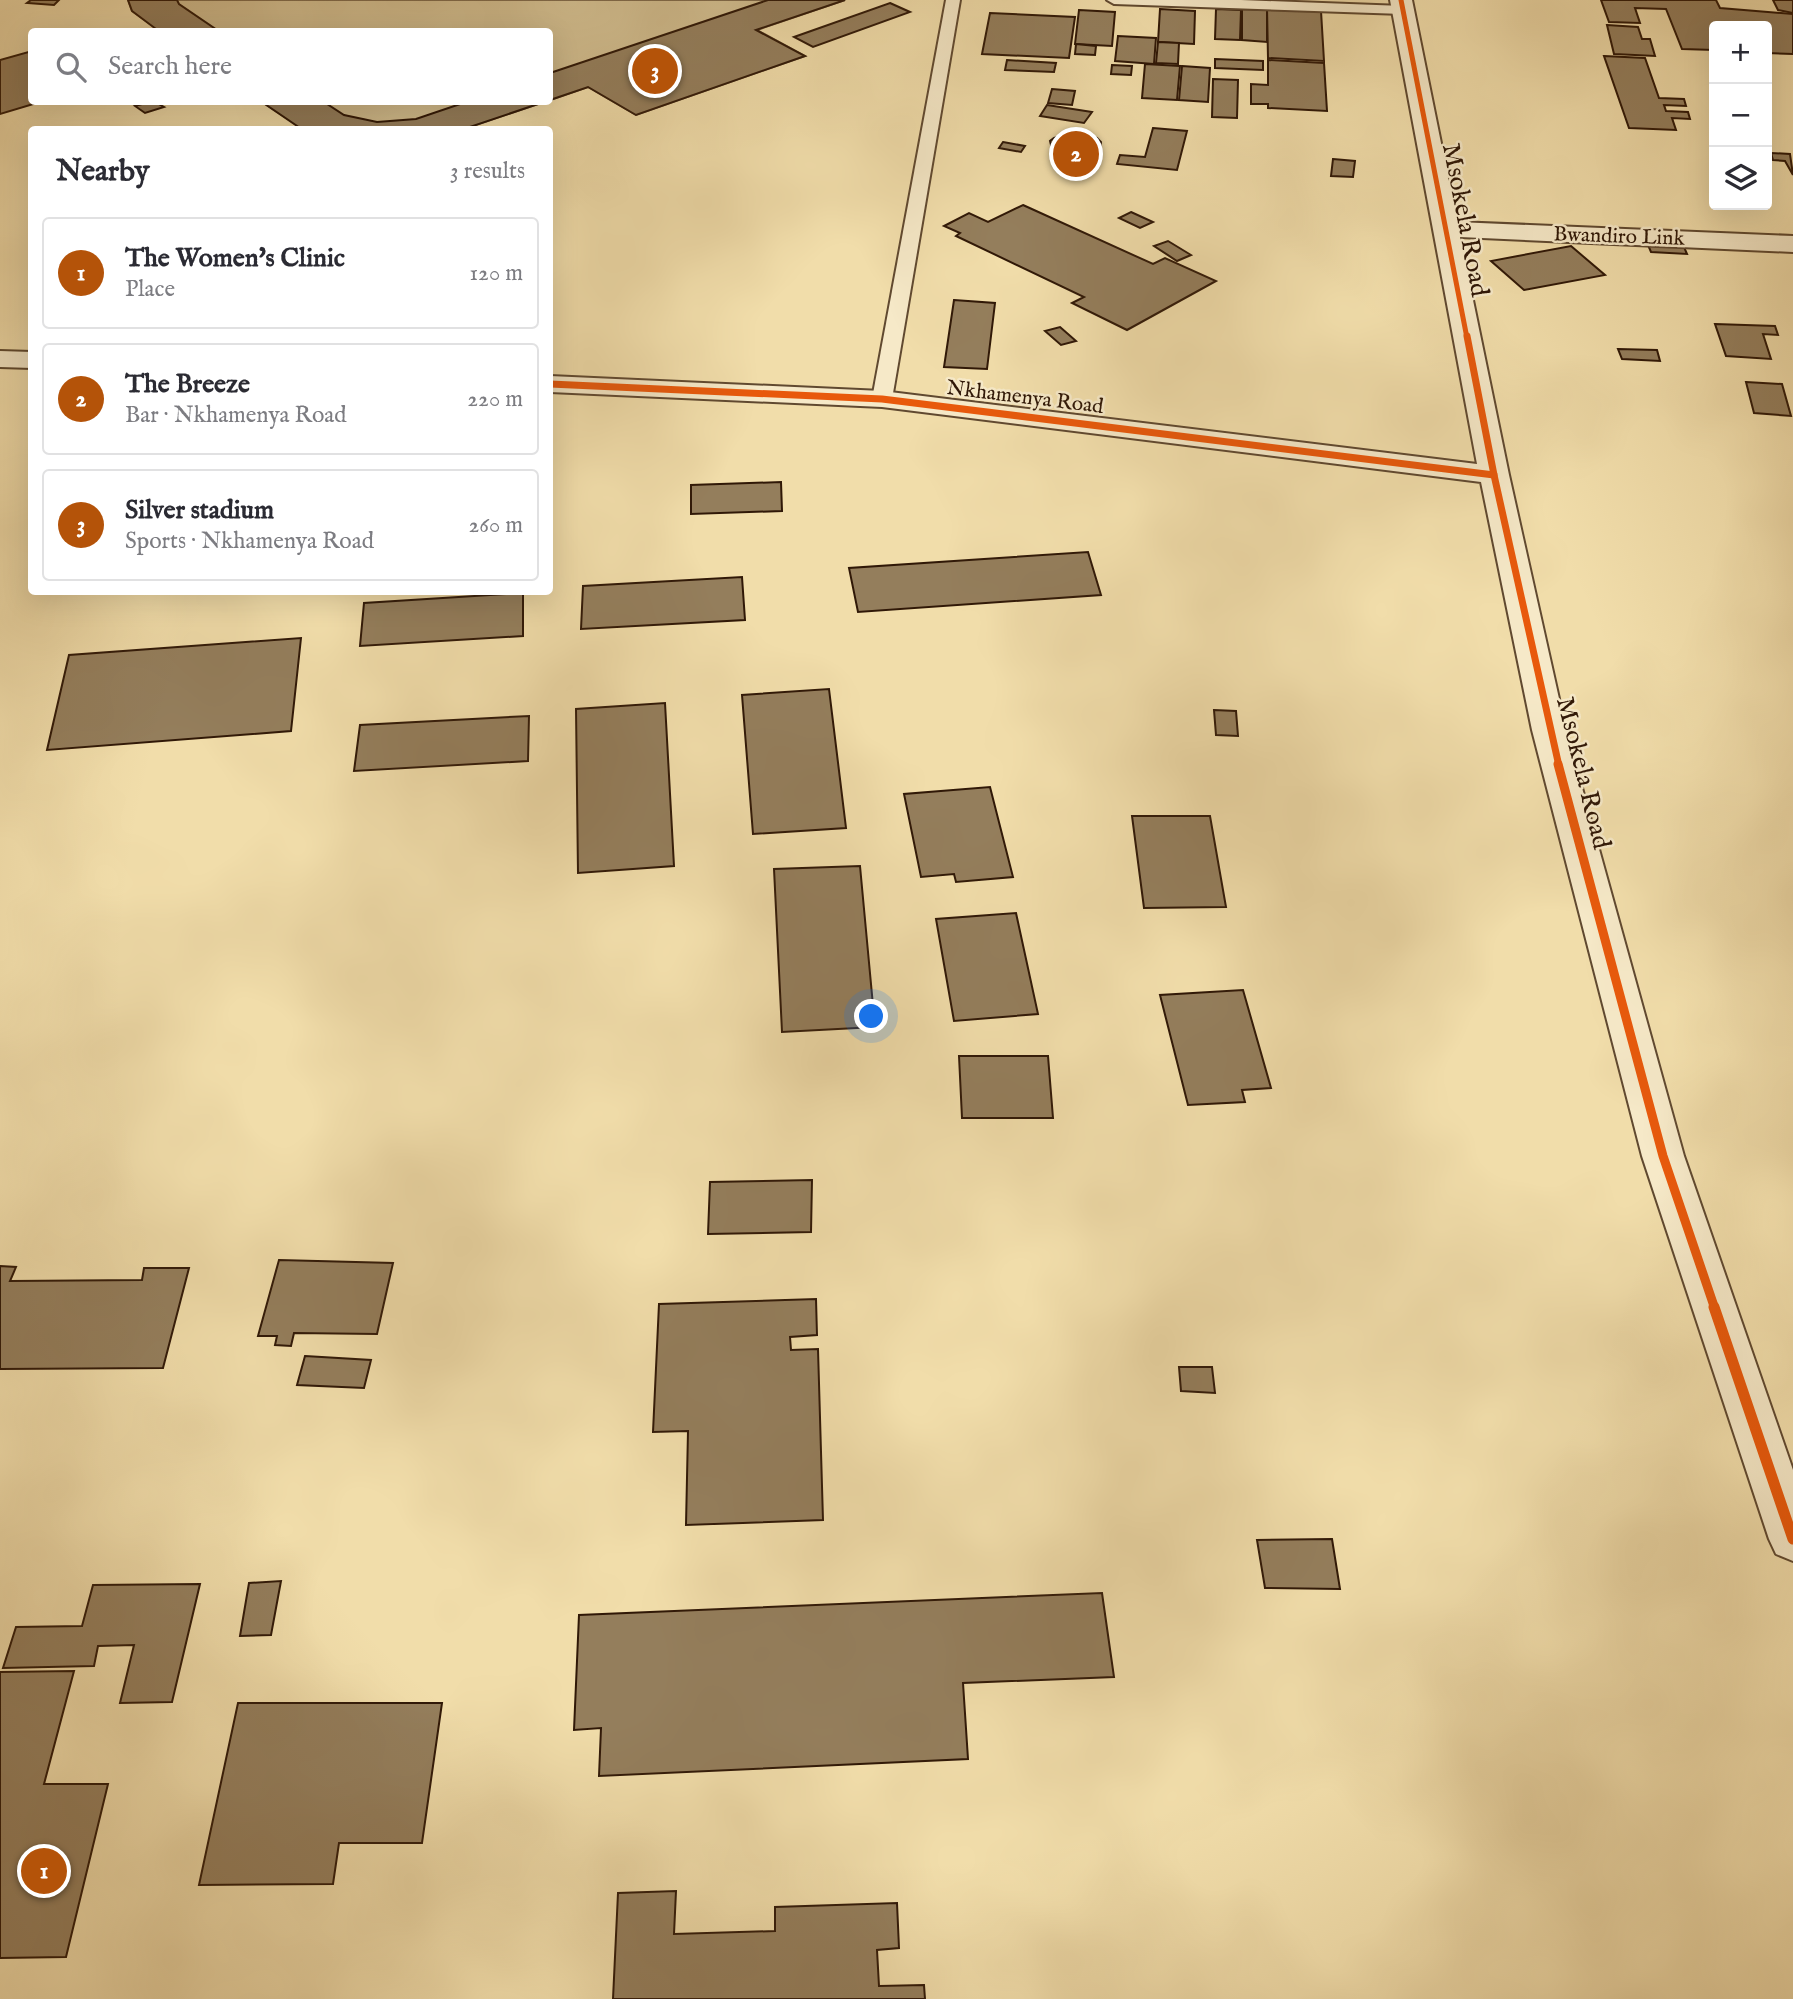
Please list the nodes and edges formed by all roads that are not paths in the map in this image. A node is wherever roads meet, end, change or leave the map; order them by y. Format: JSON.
{"nodes":[{"id":1,"x":953,"y":0,"type":"edge"},
{"id":2,"x":1114,"y":0,"type":"edge"},
{"id":3,"x":1402,"y":5,"type":"edge"},
{"id":4,"x":1445,"y":229,"type":"junction"},
{"id":5,"x":1793,"y":244,"type":"edge"},
{"id":6,"x":0,"y":359,"type":"edge"},
{"id":7,"x":28,"y":360,"type":"edge"},
{"id":8,"x":553,"y":384,"type":"edge"},
{"id":9,"x":882,"y":399,"type":"junction"},
{"id":10,"x":1494,"y":475,"type":"junction"},
{"id":11,"x":1793,"y":1539,"type":"edge"}],
"edges":[{"from":1,"to":9,"type":"lane"},
{"from":2,"to":3,"type":"lane"},
{"from":3,"to":4,"type":"street","name":"Msokela Road"},
{"from":4,"to":5,"type":"street","name":"Bwandiro Link"},
{"from":4,"to":10,"type":"street","name":"Msokela Road"},
{"from":6,"to":7,"type":"street"},
{"from":8,"to":9,"type":"street","name":"Nkhamenya Road"},
{"from":9,"to":10,"type":"street","name":"Nkhamenya Road"},
{"from":10,"to":11,"type":"street","name":"Msokela Road"}]}
